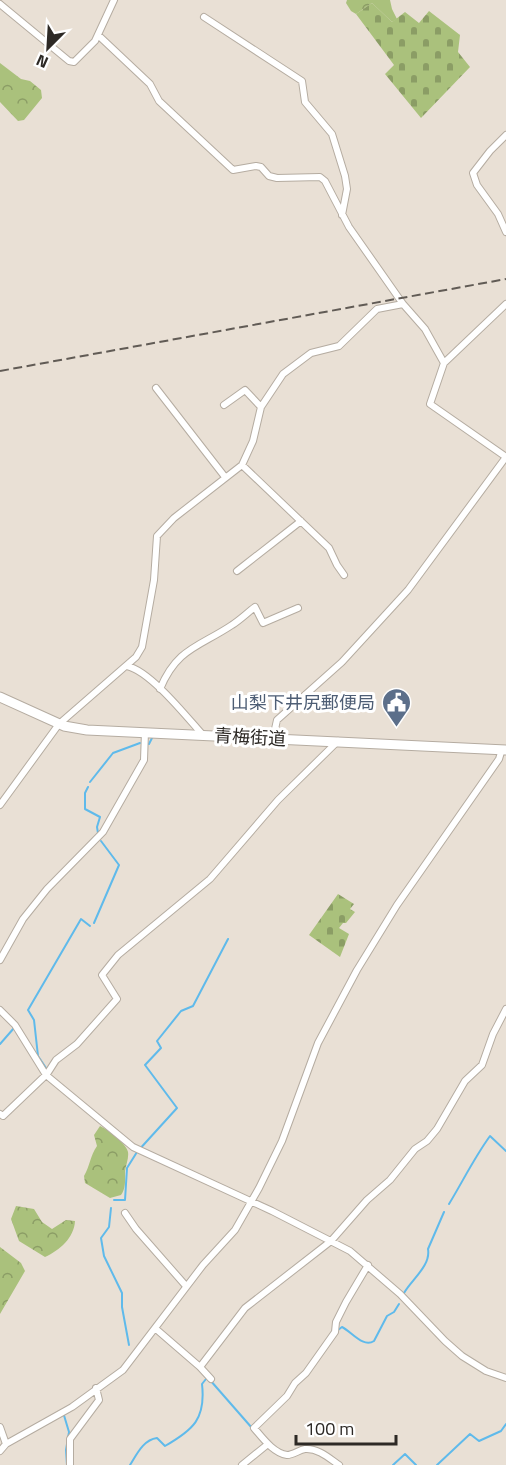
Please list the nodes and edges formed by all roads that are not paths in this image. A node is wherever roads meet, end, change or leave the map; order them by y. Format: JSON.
{"nodes":[{"id":1,"x":114,"y":0,"type":"edge"},
{"id":2,"x":0,"y":4,"type":"edge"},
{"id":3,"x":204,"y":17,"type":"dead end"},
{"id":4,"x":98,"y":34,"type":"junction"},
{"id":5,"x":506,"y":135,"type":"edge"},
{"id":6,"x":342,"y":215,"type":"junction"},
{"id":7,"x":506,"y":232,"type":"edge"},
{"id":8,"x":403,"y":304,"type":"junction"},
{"id":9,"x":505,"y":306,"type":"edge"},
{"id":10,"x":444,"y":363,"type":"junction"},
{"id":11,"x":156,"y":388,"type":"dead end"},
{"id":12,"x":225,"y":405,"type":"dead end"},
{"id":13,"x":261,"y":407,"type":"junction"},
{"id":14,"x":506,"y":457,"type":"edge"},
{"id":15,"x":242,"y":465,"type":"junction"},
{"id":16,"x":225,"y":477,"type":"junction"},
{"id":17,"x":301,"y":521,"type":"junction"},
{"id":18,"x":237,"y":571,"type":"dead end"},
{"id":19,"x":344,"y":575,"type":"dead end"},
{"id":20,"x":298,"y":608,"type":"dead end"},
{"id":21,"x":127,"y":666,"type":"junction"},
{"id":22,"x":160,"y":689,"type":"junction"},
{"id":23,"x":0,"y":697,"type":"edge"},
{"id":24,"x":59,"y":724,"type":"junction"},
{"id":25,"x":146,"y":732,"type":"junction"},
{"id":26,"x":202,"y":734,"type":"junction"},
{"id":27,"x":273,"y":738,"type":"junction"},
{"id":28,"x":339,"y":741,"type":"junction"},
{"id":29,"x":504,"y":749,"type":"edge"},
{"id":30,"x":0,"y":805,"type":"edge"},
{"id":31,"x":0,"y":960,"type":"edge"},
{"id":32,"x":506,"y":1009,"type":"edge"},
{"id":33,"x":0,"y":1010,"type":"edge"},
{"id":34,"x":47,"y":1075,"type":"junction"},
{"id":35,"x":0,"y":1114,"type":"edge"},
{"id":36,"x":251,"y":1202,"type":"junction"},
{"id":37,"x":125,"y":1213,"type":"dead end"},
{"id":38,"x":331,"y":1241,"type":"junction"},
{"id":39,"x":368,"y":1265,"type":"junction"},
{"id":40,"x":186,"y":1286,"type":"junction"},
{"id":41,"x":156,"y":1329,"type":"junction"},
{"id":42,"x":200,"y":1367,"type":"junction"},
{"id":43,"x":506,"y":1378,"type":"edge"},
{"id":44,"x":211,"y":1379,"type":"dead end"},
{"id":45,"x":96,"y":1388,"type":"junction"},
{"id":46,"x":0,"y":1427,"type":"edge"},
{"id":47,"x":6,"y":1444,"type":"junction"},
{"id":48,"x":268,"y":1444,"type":"junction"},
{"id":49,"x":0,"y":1451,"type":"edge"},
{"id":50,"x":70,"y":1465,"type":"edge"},
{"id":51,"x":242,"y":1465,"type":"edge"},
{"id":52,"x":339,"y":1465,"type":"edge"}],
"edges":[{"from":1,"to":4,"type":"street"},
{"from":2,"to":4,"type":"street"},
{"from":3,"to":6,"type":"street"},
{"from":4,"to":6,"type":"street"},
{"from":5,"to":7,"type":"street"},
{"from":6,"to":8,"type":"street"},
{"from":8,"to":10,"type":"street"},
{"from":8,"to":13,"type":"street"},
{"from":9,"to":10,"type":"street"},
{"from":10,"to":14,"type":"street"},
{"from":11,"to":16,"type":"street"},
{"from":12,"to":13,"type":"street"},
{"from":13,"to":15,"type":"street"},
{"from":14,"to":27,"type":"street"},
{"from":15,"to":16,"type":"street"},
{"from":15,"to":17,"type":"street"},
{"from":16,"to":21,"type":"street"},
{"from":17,"to":18,"type":"street"},
{"from":17,"to":19,"type":"street"},
{"from":20,"to":22,"type":"street"},
{"from":21,"to":22,"type":"street"},
{"from":21,"to":24,"type":"street"},
{"from":22,"to":26,"type":"street"},
{"from":23,"to":24,"type":"main road","name":"青梅街道"},
{"from":24,"to":25,"type":"main road","name":"青梅街道"},
{"from":24,"to":30,"type":"street"},
{"from":25,"to":26,"type":"main road","name":"青梅街道"},
{"from":25,"to":31,"type":"street"},
{"from":26,"to":27,"type":"main road","name":"青梅街道"},
{"from":27,"to":28,"type":"main road","name":"青梅街道"},
{"from":28,"to":29,"type":"main road","name":"青梅街道"},
{"from":28,"to":34,"type":"street"},
{"from":29,"to":36,"type":"street"},
{"from":32,"to":38,"type":"street"},
{"from":33,"to":34,"type":"street"},
{"from":34,"to":35,"type":"street"},
{"from":34,"to":36,"type":"street"},
{"from":36,"to":38,"type":"street"},
{"from":36,"to":40,"type":"street"},
{"from":37,"to":40,"type":"street"},
{"from":38,"to":39,"type":"street"},
{"from":38,"to":42,"type":"street"},
{"from":39,"to":43,"type":"street"},
{"from":39,"to":48,"type":"street"},
{"from":40,"to":41,"type":"street"},
{"from":41,"to":42,"type":"street"},
{"from":41,"to":45,"type":"street"},
{"from":42,"to":44,"type":"street"},
{"from":45,"to":47,"type":"street"},
{"from":45,"to":50,"type":"street"},
{"from":46,"to":47,"type":"street"},
{"from":47,"to":49,"type":"street"},
{"from":48,"to":51,"type":"street"},
{"from":48,"to":52,"type":"street"}]}
